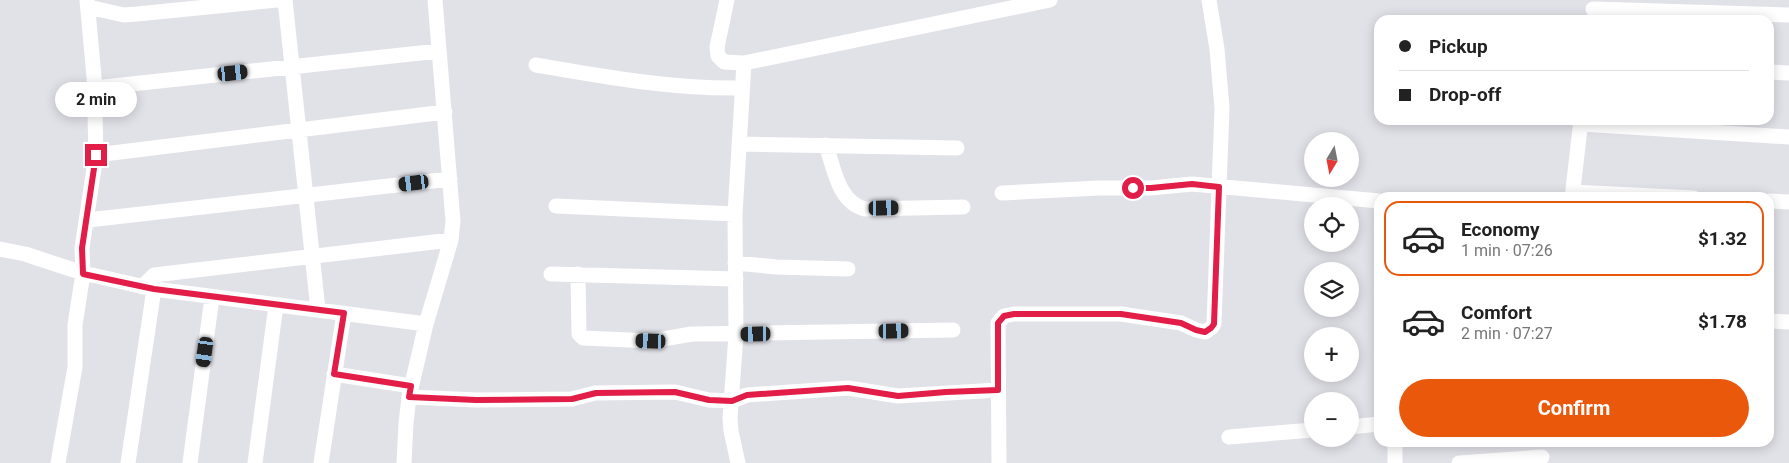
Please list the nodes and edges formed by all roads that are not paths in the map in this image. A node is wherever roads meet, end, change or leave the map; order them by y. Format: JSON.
{"nodes":[{"id":1,"x":276,"y":0,"type":"edge"},
{"id":2,"x":285,"y":0,"type":"edge"},
{"id":3,"x":435,"y":0,"type":"edge"},
{"id":4,"x":727,"y":0,"type":"edge"},
{"id":5,"x":1048,"y":0,"type":"edge"},
{"id":6,"x":1209,"y":0,"type":"edge"},
{"id":7,"x":88,"y":4,"type":"edge"},
{"id":8,"x":981,"y":7,"type":"edge"},
{"id":9,"x":1593,"y":10,"type":"edge"},
{"id":10,"x":1756,"y":15,"type":"edge"},
{"id":11,"x":1774,"y":16,"type":"edge"},
{"id":12,"x":1789,"y":16,"type":"edge"},
{"id":13,"x":439,"y":51,"type":"junction"},
{"id":14,"x":744,"y":63,"type":"junction"},
{"id":15,"x":536,"y":64,"type":"dead end"},
{"id":16,"x":292,"y":67,"type":"junction"},
{"id":17,"x":1774,"y":72,"type":"edge"},
{"id":18,"x":1789,"y":73,"type":"edge"},
{"id":19,"x":94,"y":88,"type":"junction"},
{"id":20,"x":742,"y":88,"type":"junction"},
{"id":21,"x":444,"y":112,"type":"junction"},
{"id":22,"x":1581,"y":125,"type":"edge"},
{"id":23,"x":1620,"y":125,"type":"edge"},
{"id":24,"x":299,"y":130,"type":"junction"},
{"id":25,"x":1789,"y":138,"type":"edge"},
{"id":26,"x":739,"y":144,"type":"junction"},
{"id":27,"x":826,"y":145,"type":"junction"},
{"id":28,"x":957,"y":148,"type":"dead end"},
{"id":29,"x":96,"y":155,"type":"junction"},
{"id":30,"x":450,"y":179,"type":"junction"},
{"id":31,"x":1219,"y":187,"type":"junction"},
{"id":32,"x":1573,"y":192,"type":"edge"},
{"id":33,"x":1002,"y":193,"type":"dead end"},
{"id":34,"x":306,"y":196,"type":"junction"},
{"id":35,"x":1374,"y":201,"type":"edge"},
{"id":36,"x":1774,"y":201,"type":"edge"},
{"id":37,"x":1789,"y":202,"type":"edge"},
{"id":38,"x":556,"y":206,"type":"dead end"},
{"id":39,"x":963,"y":207,"type":"dead end"},
{"id":40,"x":735,"y":214,"type":"junction"},
{"id":41,"x":88,"y":220,"type":"junction"},
{"id":42,"x":451,"y":240,"type":"junction"},
{"id":43,"x":0,"y":249,"type":"edge"},
{"id":44,"x":312,"y":257,"type":"junction"},
{"id":45,"x":735,"y":262,"type":"junction"},
{"id":46,"x":848,"y":269,"type":"dead end"},
{"id":47,"x":83,"y":274,"type":"junction"},
{"id":48,"x":551,"y":274,"type":"dead end"},
{"id":49,"x":578,"y":274,"type":"junction"},
{"id":50,"x":736,"y":279,"type":"junction"},
{"id":51,"x":148,"y":288,"type":"junction"},
{"id":52,"x":212,"y":297,"type":"junction"},
{"id":53,"x":276,"y":305,"type":"junction"},
{"id":54,"x":318,"y":310,"type":"junction"},
{"id":55,"x":344,"y":313,"type":"junction"},
{"id":56,"x":1774,"y":321,"type":"edge"},
{"id":57,"x":1789,"y":322,"type":"edge"},
{"id":58,"x":426,"y":324,"type":"junction"},
{"id":59,"x":953,"y":330,"type":"dead end"},
{"id":60,"x":736,"y":334,"type":"junction"},
{"id":61,"x":334,"y":374,"type":"junction"},
{"id":62,"x":998,"y":390,"type":"junction"},
{"id":63,"x":410,"y":391,"type":"junction"},
{"id":64,"x":732,"y":401,"type":"junction"},
{"id":65,"x":1374,"y":424,"type":"edge"},
{"id":66,"x":1359,"y":425,"type":"edge"},
{"id":67,"x":1304,"y":431,"type":"edge"},
{"id":68,"x":1229,"y":437,"type":"dead end"},
{"id":69,"x":1395,"y":447,"type":"edge"},
{"id":70,"x":1543,"y":454,"type":"edge"},
{"id":71,"x":58,"y":463,"type":"edge"},
{"id":72,"x":128,"y":463,"type":"edge"},
{"id":73,"x":190,"y":463,"type":"edge"},
{"id":74,"x":255,"y":463,"type":"edge"},
{"id":75,"x":321,"y":463,"type":"edge"},
{"id":76,"x":404,"y":463,"type":"edge"},
{"id":77,"x":738,"y":463,"type":"edge"},
{"id":78,"x":999,"y":463,"type":"edge"},
{"id":79,"x":1395,"y":463,"type":"edge"},
{"id":80,"x":1459,"y":463,"type":"edge"}],
"edges":[{"from":1,"to":7,"type":"street"},
{"from":2,"to":16,"type":"street"},
{"from":3,"to":13,"type":"street"},
{"from":4,"to":14,"type":"street"},
{"from":5,"to":8,"type":"street"},
{"from":6,"to":31,"type":"street"},
{"from":7,"to":19,"type":"street"},
{"from":8,"to":14,"type":"street"},
{"from":9,"to":10,"type":"street"},
{"from":11,"to":12,"type":"street"},
{"from":13,"to":16,"type":"street"},
{"from":13,"to":21,"type":"street"},
{"from":14,"to":20,"type":"street"},
{"from":15,"to":20,"type":"street"},
{"from":16,"to":19,"type":"street"},
{"from":16,"to":24,"type":"street"},
{"from":17,"to":18,"type":"street"},
{"from":19,"to":29,"type":"street"},
{"from":20,"to":26,"type":"street"},
{"from":21,"to":24,"type":"street"},
{"from":21,"to":30,"type":"street"},
{"from":22,"to":32,"type":"street"},
{"from":23,"to":25,"type":"street"},
{"from":24,"to":29,"type":"street"},
{"from":24,"to":34,"type":"street"},
{"from":26,"to":27,"type":"street"},
{"from":26,"to":40,"type":"street"},
{"from":27,"to":28,"type":"street"},
{"from":27,"to":39,"type":"street"},
{"from":29,"to":41,"type":"street"},
{"from":30,"to":34,"type":"street"},
{"from":30,"to":42,"type":"street"},
{"from":31,"to":33,"type":"street"},
{"from":31,"to":35,"type":"street"},
{"from":31,"to":62,"type":"street"},
{"from":34,"to":41,"type":"street"},
{"from":34,"to":44,"type":"street"},
{"from":36,"to":37,"type":"street"},
{"from":38,"to":40,"type":"street"},
{"from":40,"to":45,"type":"street"},
{"from":41,"to":47,"type":"street"},
{"from":42,"to":44,"type":"street"},
{"from":42,"to":58,"type":"street"},
{"from":43,"to":47,"type":"street"},
{"from":44,"to":51,"type":"street"},
{"from":44,"to":54,"type":"street"},
{"from":45,"to":46,"type":"street"},
{"from":45,"to":50,"type":"street"},
{"from":47,"to":51,"type":"street"},
{"from":47,"to":71,"type":"street"},
{"from":48,"to":49,"type":"street"},
{"from":49,"to":50,"type":"street"},
{"from":49,"to":60,"type":"street"},
{"from":50,"to":60,"type":"street"},
{"from":51,"to":52,"type":"street"},
{"from":51,"to":72,"type":"street"},
{"from":52,"to":53,"type":"street"},
{"from":52,"to":73,"type":"street"},
{"from":53,"to":54,"type":"street"},
{"from":53,"to":74,"type":"street"},
{"from":54,"to":55,"type":"street"},
{"from":55,"to":58,"type":"street"},
{"from":55,"to":61,"type":"street"},
{"from":56,"to":57,"type":"street"},
{"from":58,"to":63,"type":"street"},
{"from":59,"to":60,"type":"street"},
{"from":60,"to":64,"type":"street"},
{"from":61,"to":63,"type":"street"},
{"from":61,"to":75,"type":"street"},
{"from":62,"to":64,"type":"street"},
{"from":62,"to":78,"type":"street"},
{"from":63,"to":64,"type":"street"},
{"from":63,"to":76,"type":"street"},
{"from":64,"to":77,"type":"street"},
{"from":65,"to":66,"type":"street"},
{"from":67,"to":68,"type":"street"},
{"from":69,"to":79,"type":"street"},
{"from":70,"to":80,"type":"street"}]}
